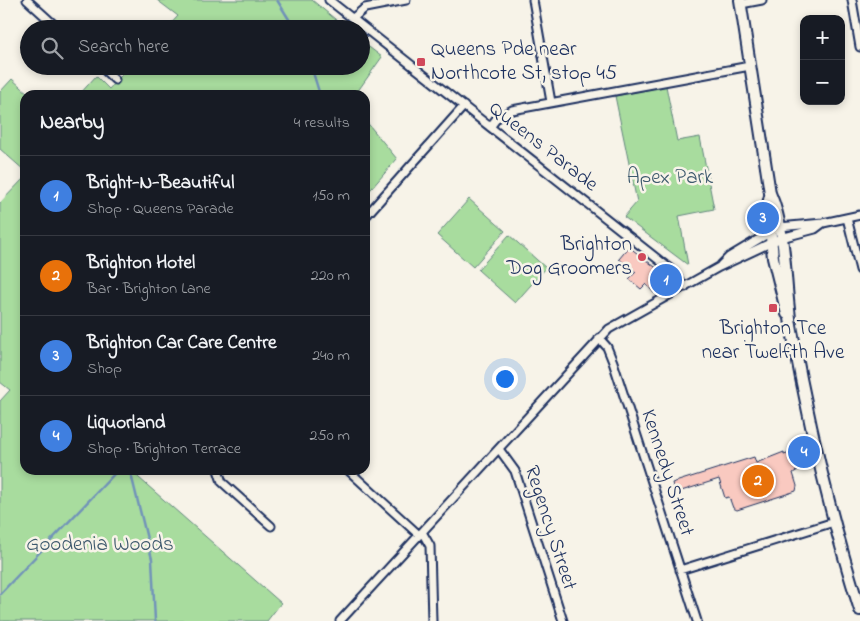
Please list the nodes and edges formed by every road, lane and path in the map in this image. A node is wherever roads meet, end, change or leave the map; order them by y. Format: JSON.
{"nodes":[{"id":1,"x":27,"y":0,"type":"edge"},
{"id":2,"x":329,"y":0,"type":"edge"},
{"id":3,"x":406,"y":0,"type":"edge"},
{"id":4,"x":533,"y":0,"type":"edge"},
{"id":5,"x":762,"y":0,"type":"edge"},
{"id":6,"x":852,"y":0,"type":"edge"},
{"id":7,"x":740,"y":2,"type":"edge"},
{"id":8,"x":353,"y":18,"type":"junction"},
{"id":9,"x":49,"y":20,"type":"edge"},
{"id":10,"x":356,"y":20,"type":"edge"},
{"id":11,"x":370,"y":31,"type":"edge"},
{"id":12,"x":860,"y":47,"type":"edge"},
{"id":13,"x":750,"y":66,"type":"junction"},
{"id":14,"x":110,"y":75,"type":"edge"},
{"id":15,"x":115,"y":80,"type":"dead end"},
{"id":16,"x":551,"y":102,"type":"junction"},
{"id":17,"x":464,"y":106,"type":"junction"},
{"id":18,"x":490,"y":127,"type":"junction"},
{"id":19,"x":370,"y":211,"type":"edge"},
{"id":20,"x":860,"y":215,"type":"edge"},
{"id":21,"x":847,"y":218,"type":"junction"},
{"id":22,"x":823,"y":223,"type":"junction"},
{"id":23,"x":775,"y":229,"type":"junction"},
{"id":24,"x":776,"y":240,"type":"junction"},
{"id":25,"x":719,"y":267,"type":"junction"},
{"id":26,"x":860,"y":270,"type":"edge"},
{"id":27,"x":684,"y":286,"type":"junction"},
{"id":28,"x":599,"y":338,"type":"junction"},
{"id":29,"x":499,"y":449,"type":"junction"},
{"id":30,"x":220,"y":475,"type":"edge"},
{"id":31,"x":354,"y":475,"type":"edge"},
{"id":32,"x":834,"y":522,"type":"junction"},
{"id":33,"x":271,"y":526,"type":"dead end"},
{"id":34,"x":420,"y":533,"type":"junction"},
{"id":35,"x":680,"y":570,"type":"junction"},
{"id":36,"x":860,"y":610,"type":"edge"},
{"id":37,"x":340,"y":621,"type":"edge"},
{"id":38,"x":432,"y":621,"type":"edge"},
{"id":39,"x":563,"y":621,"type":"edge"},
{"id":40,"x":697,"y":621,"type":"edge"}],
"edges":[{"from":1,"to":9,"type":"street"},
{"from":2,"to":8,"type":"street","name":"Queens Parade"},
{"from":3,"to":8,"type":"street"},
{"from":4,"to":16,"type":"street"},
{"from":5,"to":7,"type":"street"},
{"from":6,"to":12,"type":"street"},
{"from":7,"to":13,"type":"main road"},
{"from":8,"to":10,"type":"street","name":"Queens Parade"},
{"from":11,"to":17,"type":"street","name":"Queens Parade"},
{"from":13,"to":16,"type":"street"},
{"from":13,"to":23,"type":"main road"},
{"from":14,"to":15,"type":"street"},
{"from":16,"to":18,"type":"street"},
{"from":17,"to":18,"type":"street","name":"Queens Parade"},
{"from":17,"to":19,"type":"street"},
{"from":18,"to":27,"type":"street","name":"Queens Parade"},
{"from":20,"to":21,"type":"street"},
{"from":21,"to":22,"type":"street"},
{"from":21,"to":26,"type":"street"},
{"from":22,"to":23,"type":"street"},
{"from":22,"to":24,"type":"street"},
{"from":23,"to":24,"type":"main road"},
{"from":23,"to":25,"type":"street"},
{"from":24,"to":25,"type":"street"},
{"from":24,"to":32,"type":"main road"},
{"from":25,"to":27,"type":"street"},
{"from":27,"to":28,"type":"street"},
{"from":28,"to":29,"type":"street"},
{"from":28,"to":35,"type":"street","name":"Kennedy Street"},
{"from":29,"to":34,"type":"street"},
{"from":29,"to":39,"type":"street","name":"Regency Street"},
{"from":30,"to":33,"type":"street"},
{"from":31,"to":34,"type":"street"},
{"from":32,"to":35,"type":"street"},
{"from":32,"to":36,"type":"main road"},
{"from":34,"to":37,"type":"street"},
{"from":34,"to":38,"type":"street"},
{"from":35,"to":40,"type":"street","name":"Kennedy Street"}]}
